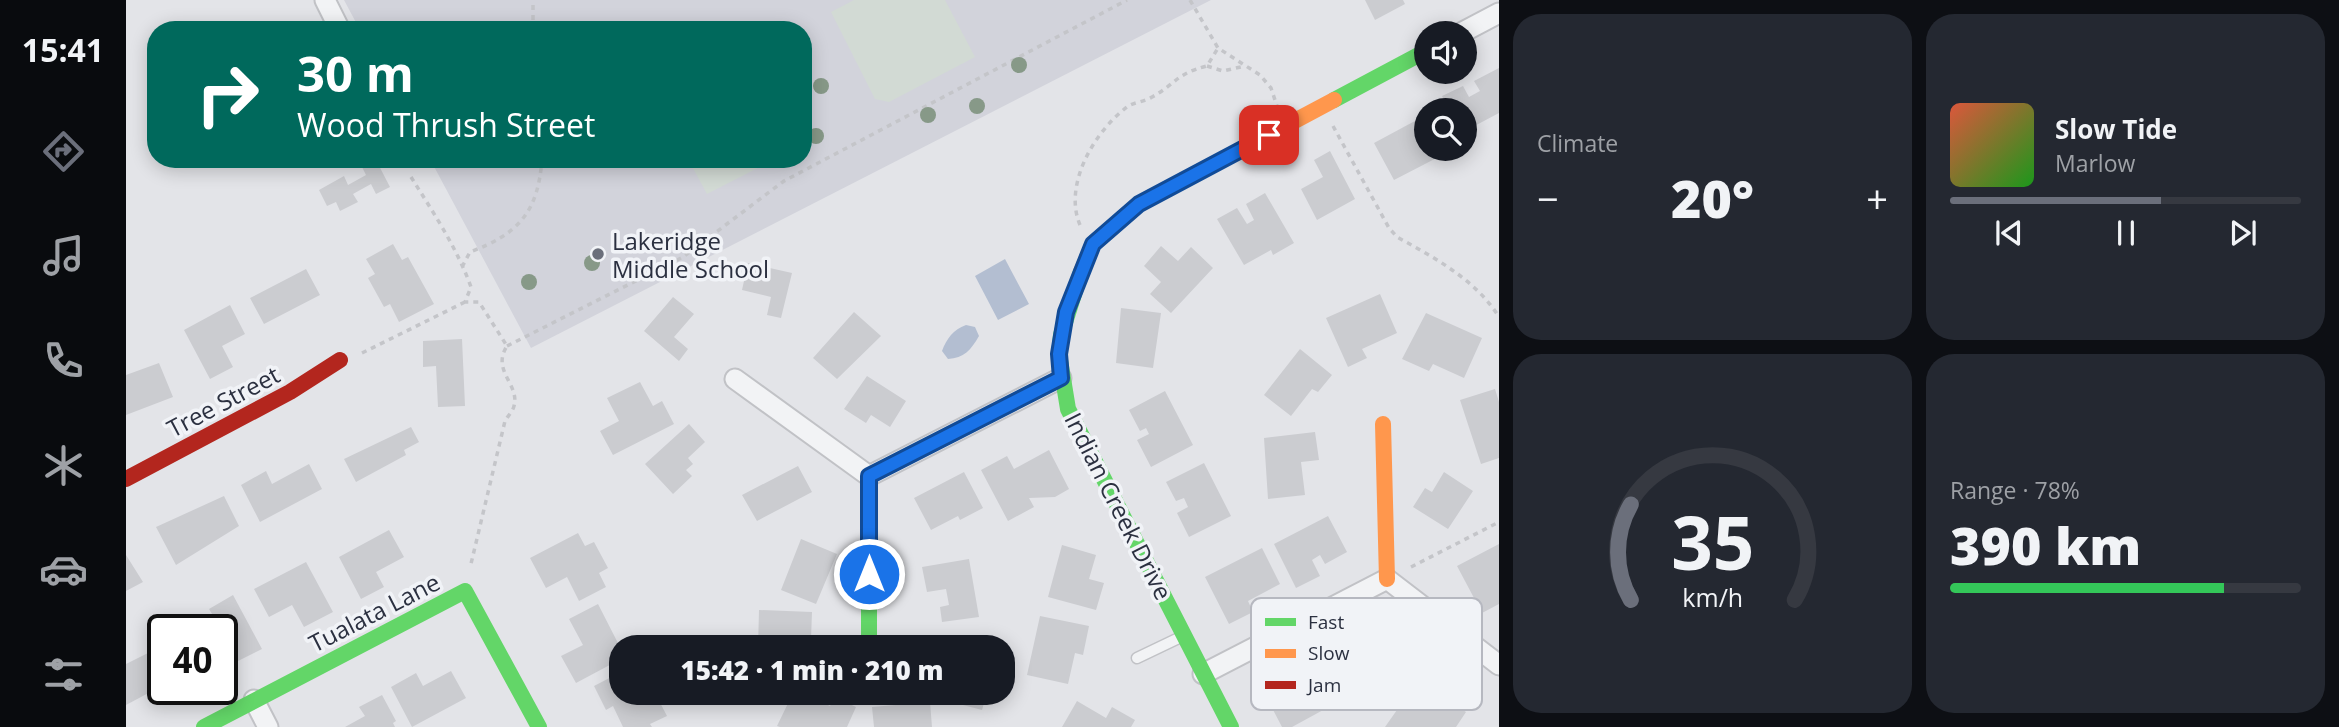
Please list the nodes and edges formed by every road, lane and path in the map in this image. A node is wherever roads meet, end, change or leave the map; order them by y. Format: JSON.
{"nodes":[{"id":1,"x":325,"y":0,"type":"edge"},
{"id":2,"x":533,"y":0,"type":"edge"},
{"id":3,"x":1127,"y":0,"type":"edge"},
{"id":4,"x":1190,"y":0,"type":"edge"},
{"id":5,"x":1499,"y":13,"type":"edge"},
{"id":6,"x":336,"y":21,"type":"edge"},
{"id":7,"x":533,"y":21,"type":"edge"},
{"id":8,"x":1477,"y":25,"type":"edge"},
{"id":9,"x":1218,"y":48,"type":"junction"},
{"id":10,"x":1414,"y":57,"type":"edge"},
{"id":11,"x":1207,"y":66,"type":"junction"},
{"id":12,"x":1245,"y":66,"type":"junction"},
{"id":13,"x":1332,"y":123,"type":"dead end"},
{"id":14,"x":1290,"y":124,"type":"junction"},
{"id":15,"x":812,"y":166,"type":"edge"},
{"id":16,"x":540,"y":168,"type":"edge"},
{"id":17,"x":809,"y":168,"type":"edge"},
{"id":18,"x":411,"y":177,"type":"dead end"},
{"id":19,"x":1093,"y":244,"type":"junction"},
{"id":20,"x":462,"y":267,"type":"junction"},
{"id":21,"x":464,"y":302,"type":"junction"},
{"id":22,"x":1499,"y":317,"type":"edge"},
{"id":23,"x":507,"y":346,"type":"junction"},
{"id":24,"x":340,"y":360,"type":"joint"},
{"id":25,"x":1061,"y":378,"type":"junction"},
{"id":26,"x":734,"y":379,"type":"dead end"},
{"id":27,"x":1383,"y":424,"type":"dead end"},
{"id":28,"x":869,"y":476,"type":"junction"},
{"id":29,"x":126,"y":479,"type":"edge"},
{"id":30,"x":1499,"y":522,"type":"edge"},
{"id":31,"x":1387,"y":579,"type":"junction"},
{"id":32,"x":465,"y":591,"type":"junction"},
{"id":33,"x":1350,"y":598,"type":"edge"},
{"id":34,"x":1412,"y":598,"type":"edge"},
{"id":35,"x":869,"y":635,"type":"edge"},
{"id":36,"x":1184,"y":636,"type":"junction"},
{"id":37,"x":1251,"y":649,"type":"edge"},
{"id":38,"x":1482,"y":652,"type":"edge"},
{"id":39,"x":1137,"y":658,"type":"dead end"},
{"id":40,"x":1499,"y":665,"type":"edge"},
{"id":41,"x":1203,"y":674,"type":"junction"},
{"id":42,"x":254,"y":700,"type":"junction"},
{"id":43,"x":204,"y":727,"type":"edge"},
{"id":44,"x":268,"y":727,"type":"edge"},
{"id":45,"x":539,"y":727,"type":"edge"},
{"id":46,"x":1231,"y":727,"type":"edge"}],
"edges":[{"from":1,"to":6,"type":"street"},
{"from":2,"to":7,"type":"path"},
{"from":3,"to":15,"type":"path"},
{"from":4,"to":9,"type":"path"},
{"from":5,"to":8,"type":"street"},
{"from":9,"to":11,"type":"path"},
{"from":9,"to":12,"type":"path"},
{"from":10,"to":14,"type":"street","name":"Indian Creek Drive"},
{"from":11,"to":12,"type":"path"},
{"from":11,"to":19,"type":"path"},
{"from":12,"to":14,"type":"path"},
{"from":13,"to":22,"type":"path"},
{"from":14,"to":19,"type":"street","name":"Indian Creek Drive"},
{"from":16,"to":20,"type":"path"},
{"from":17,"to":23,"type":"path"},
{"from":18,"to":20,"type":"path"},
{"from":19,"to":25,"type":"street","name":"Indian Creek Drive"},
{"from":20,"to":21,"type":"path"},
{"from":21,"to":23,"type":"path"},
{"from":21,"to":24,"type":"path"},
{"from":23,"to":32,"type":"path"},
{"from":24,"to":29,"type":"street","name":"Tree Street"},
{"from":25,"to":28,"type":"street"},
{"from":25,"to":36,"type":"street","name":"Indian Creek Drive"},
{"from":26,"to":28,"type":"street"},
{"from":27,"to":31,"type":"street"},
{"from":28,"to":35,"type":"street"},
{"from":30,"to":31,"type":"path"},
{"from":31,"to":33,"type":"street"},
{"from":31,"to":34,"type":"street"},
{"from":32,"to":42,"type":"street","name":"Tualata Lane"},
{"from":32,"to":45,"type":"street","name":"Tualata Lane"},
{"from":36,"to":39,"type":"lane"},
{"from":36,"to":41,"type":"street","name":"Indian Creek Drive"},
{"from":37,"to":41,"type":"street"},
{"from":38,"to":40,"type":"street"},
{"from":41,"to":46,"type":"street","name":"Indian Creek Drive"},
{"from":42,"to":43,"type":"street","name":"Tualata Lane"},
{"from":42,"to":44,"type":"street"}]}
